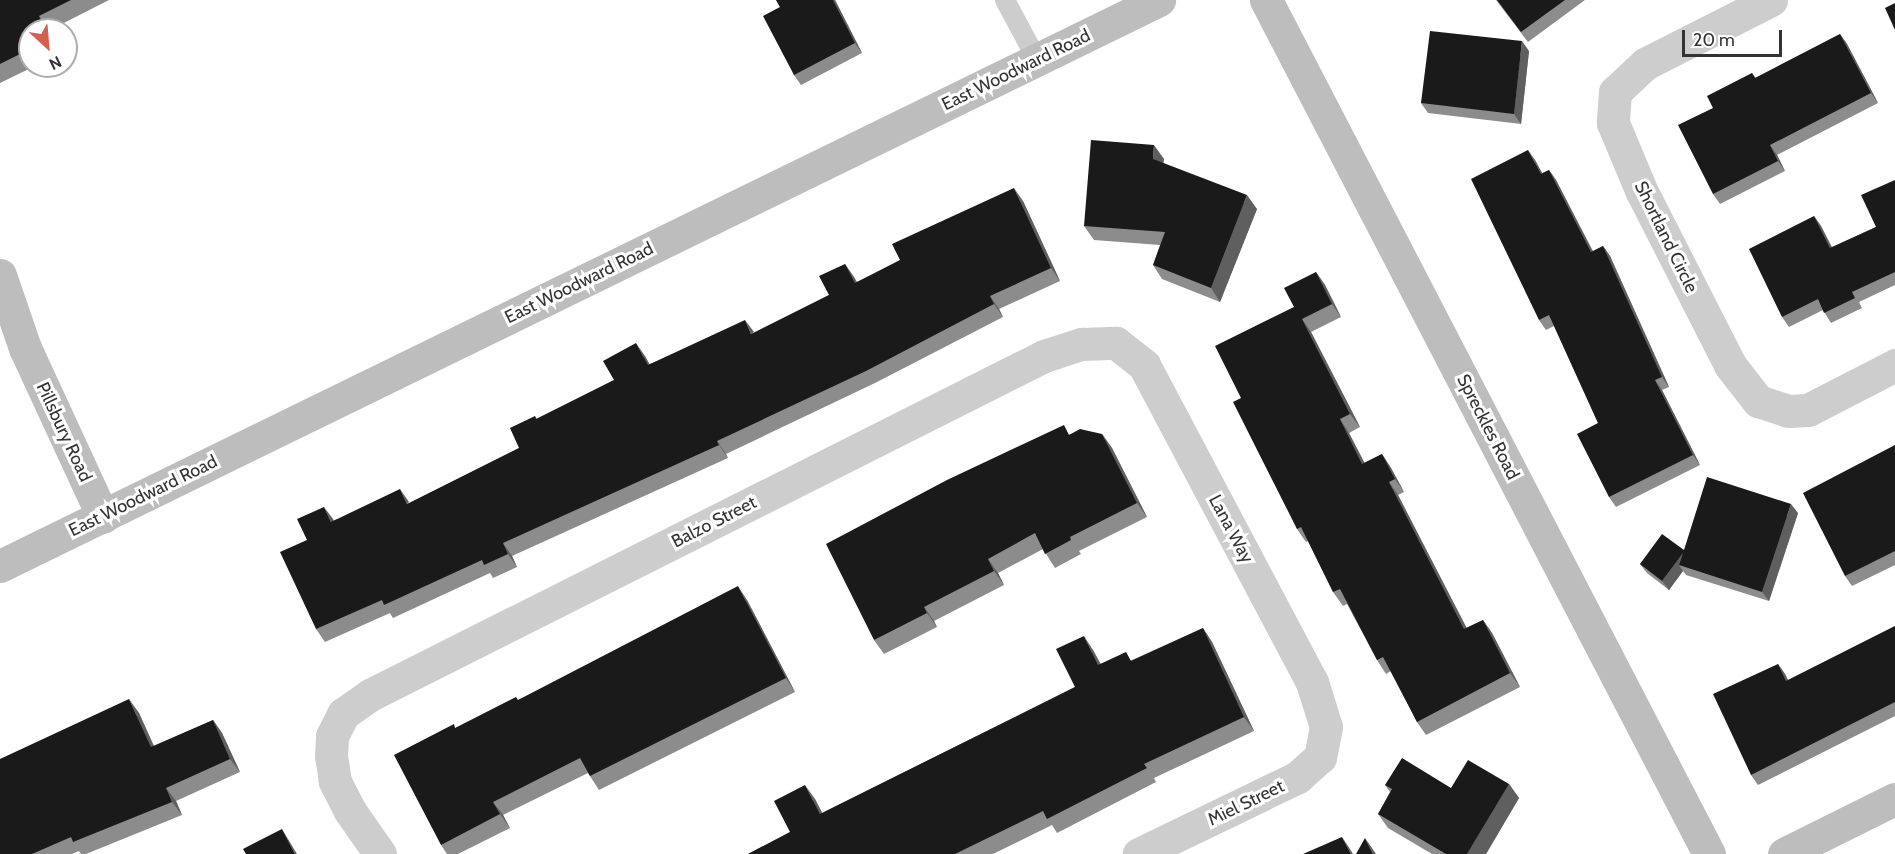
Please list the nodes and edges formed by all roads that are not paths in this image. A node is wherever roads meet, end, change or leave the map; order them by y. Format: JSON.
{"nodes":[{"id":1,"x":1005,"y":0,"type":"edge"},
{"id":2,"x":1159,"y":0,"type":"edge"},
{"id":3,"x":1266,"y":0,"type":"edge"},
{"id":4,"x":1771,"y":0,"type":"edge"},
{"id":5,"x":1037,"y":60,"type":"junction"},
{"id":6,"x":0,"y":275,"type":"edge"},
{"id":7,"x":0,"y":306,"type":"edge"},
{"id":8,"x":1116,"y":343,"type":"joint"},
{"id":9,"x":25,"y":348,"type":"junction"},
{"id":10,"x":1895,"y":365,"type":"edge"},
{"id":11,"x":103,"y":517,"type":"junction"},
{"id":12,"x":0,"y":566,"type":"edge"},
{"id":13,"x":1326,"y":727,"type":"joint"},
{"id":14,"x":1895,"y":799,"type":"edge"},
{"id":15,"x":380,"y":854,"type":"edge"},
{"id":16,"x":1139,"y":854,"type":"edge"},
{"id":17,"x":1709,"y":854,"type":"edge"},
{"id":18,"x":1784,"y":854,"type":"edge"}],
"edges":[{"from":1,"to":5,"type":"lane"},
{"from":2,"to":5,"type":"street","name":"East Woodward Road"},
{"from":3,"to":17,"type":"street","name":"Spreckles Road"},
{"from":4,"to":10,"type":"street","name":"Shortland Circle"},
{"from":5,"to":11,"type":"street","name":"East Woodward Road"},
{"from":6,"to":9,"type":"street","name":"Pillsbury Road"},
{"from":7,"to":9,"type":"street","name":"Pillsbury Road"},
{"from":8,"to":13,"type":"street","name":"Lana Way"},
{"from":8,"to":15,"type":"street","name":"Balzo Street"},
{"from":9,"to":11,"type":"street","name":"Pillsbury Road"},
{"from":11,"to":12,"type":"street","name":"East Woodward Road"},
{"from":13,"to":16,"type":"street","name":"Miel Street"},
{"from":14,"to":18,"type":"street"}]}
